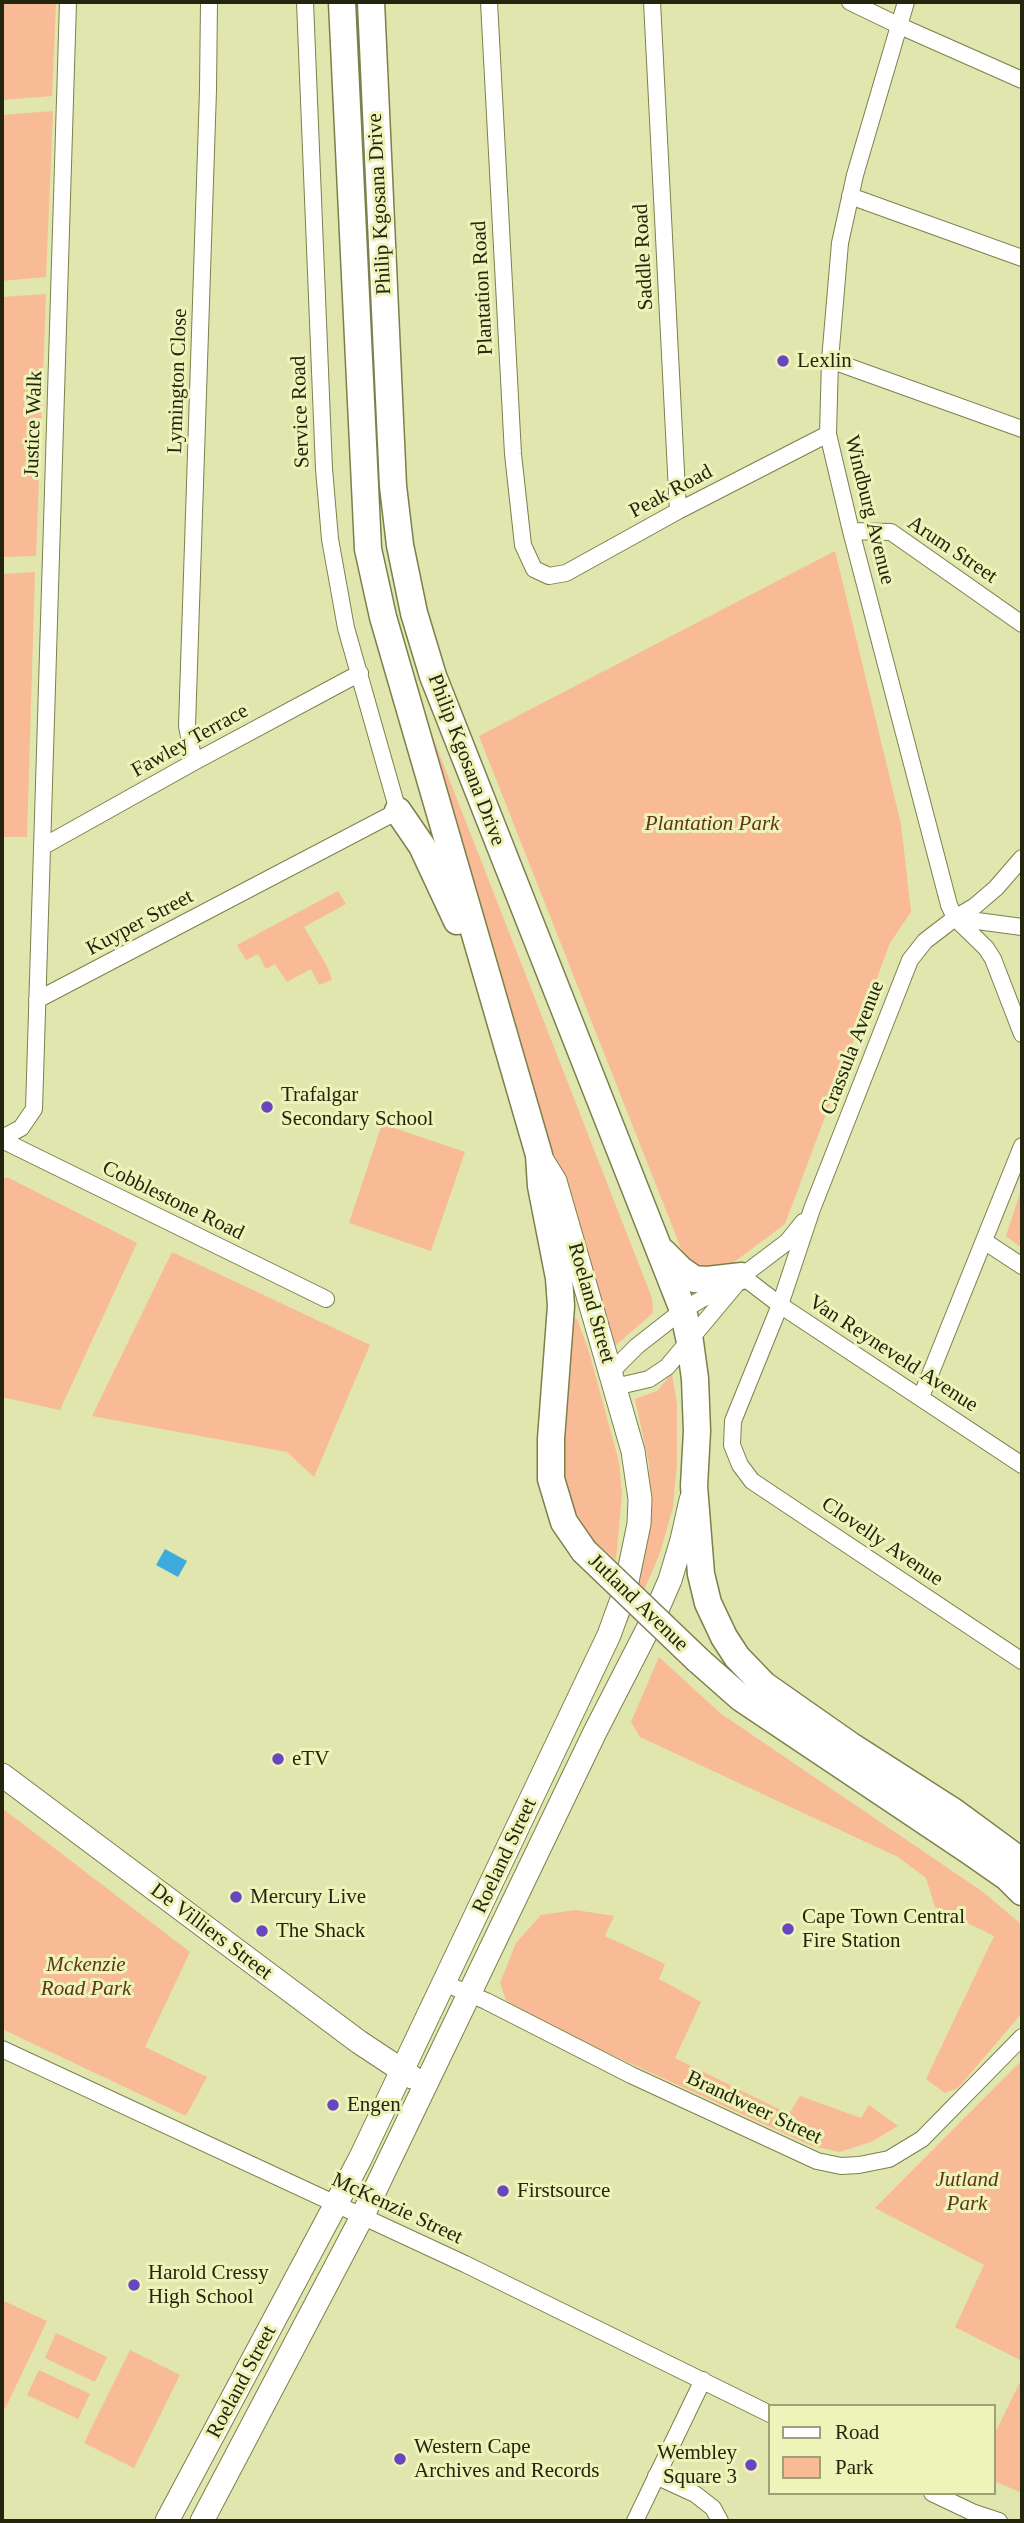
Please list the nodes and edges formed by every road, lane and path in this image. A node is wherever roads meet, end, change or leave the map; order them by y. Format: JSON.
{"nodes":[{"id":1,"x":68,"y":2,"type":"edge"},
{"id":2,"x":209,"y":2,"type":"edge"},
{"id":3,"x":305,"y":2,"type":"edge"},
{"id":4,"x":342,"y":2,"type":"edge"},
{"id":5,"x":371,"y":2,"type":"edge"},
{"id":6,"x":489,"y":2,"type":"edge"},
{"id":7,"x":652,"y":2,"type":"edge"},
{"id":8,"x":850,"y":2,"type":"edge"},
{"id":9,"x":906,"y":2,"type":"edge"},
{"id":10,"x":900,"y":26,"type":"junction"},
{"id":11,"x":1022,"y":80,"type":"edge"},
{"id":12,"x":850,"y":196,"type":"junction"},
{"id":13,"x":1022,"y":258,"type":"edge"},
{"id":14,"x":830,"y":360,"type":"junction"},
{"id":15,"x":1022,"y":429,"type":"edge"},
{"id":16,"x":828,"y":434,"type":"junction"},
{"id":17,"x":678,"y":511,"type":"junction"},
{"id":18,"x":851,"y":531,"type":"junction"},
{"id":19,"x":534,"y":569,"type":"joint"},
{"id":20,"x":1022,"y":624,"type":"edge"},
{"id":21,"x":360,"y":673,"type":"junction"},
{"id":22,"x":194,"y":762,"type":"junction"},
{"id":23,"x":398,"y":811,"type":"junction"},
{"id":24,"x":42,"y":848,"type":"junction"},
{"id":25,"x":1022,"y":858,"type":"edge"},
{"id":26,"x":954,"y":918,"type":"junction"},
{"id":27,"x":1022,"y":927,"type":"edge"},
{"id":28,"x":489,"y":985,"type":"junction"},
{"id":29,"x":37,"y":1000,"type":"junction"},
{"id":30,"x":1022,"y":1034,"type":"edge"},
{"id":31,"x":2,"y":1139,"type":"edge"},
{"id":32,"x":1022,"y":1146,"type":"edge"},
{"id":33,"x":539,"y":1154,"type":"junction"},
{"id":34,"x":812,"y":1209,"type":"junction"},
{"id":35,"x":984,"y":1241,"type":"junction"},
{"id":36,"x":661,"y":1251,"type":"junction"},
{"id":37,"x":1022,"y":1266,"type":"edge"},
{"id":38,"x":742,"y":1276,"type":"junction"},
{"id":39,"x":327,"y":1299,"type":"dead end"},
{"id":40,"x":780,"y":1305,"type":"junction"},
{"id":41,"x":682,"y":1310,"type":"junction"},
{"id":42,"x":690,"y":1342,"type":"junction"},
{"id":43,"x":613,"y":1379,"type":"junction"},
{"id":44,"x":921,"y":1397,"type":"junction"},
{"id":45,"x":732,"y":1445,"type":"joint"},
{"id":46,"x":1022,"y":1465,"type":"edge"},
{"id":47,"x":694,"y":1486,"type":"junction"},
{"id":48,"x":1022,"y":1661,"type":"edge"},
{"id":49,"x":2,"y":1775,"type":"edge"},
{"id":50,"x":1022,"y":1861,"type":"edge"},
{"id":51,"x":1022,"y":1892,"type":"edge"},
{"id":52,"x":444,"y":1983,"type":"junction"},
{"id":53,"x":469,"y":1995,"type":"junction"},
{"id":54,"x":1022,"y":2037,"type":"edge"},
{"id":55,"x":2,"y":2049,"type":"edge"},
{"id":56,"x":401,"y":2071,"type":"junction"},
{"id":57,"x":424,"y":2084,"type":"junction"},
{"id":58,"x":337,"y":2204,"type":"junction"},
{"id":59,"x":363,"y":2215,"type":"junction"},
{"id":60,"x":703,"y":2380,"type":"junction"},
{"id":61,"x":768,"y":2413,"type":"edge"},
{"id":62,"x":656,"y":2476,"type":"junction"},
{"id":63,"x":936,"y":2495,"type":"edge"},
{"id":64,"x":167,"y":2521,"type":"edge"},
{"id":65,"x":202,"y":2521,"type":"edge"},
{"id":66,"x":635,"y":2521,"type":"edge"},
{"id":67,"x":720,"y":2521,"type":"edge"},
{"id":68,"x":999,"y":2521,"type":"edge"}],
"edges":[{"from":1,"to":24,"type":"street","name":"Justice Walk"},
{"from":2,"to":22,"type":"street","name":"Lymington Close"},
{"from":3,"to":21,"type":"street","name":"Service Road"},
{"from":4,"to":28,"type":"main road","name":"Philip Kgosana Drive"},
{"from":5,"to":36,"type":"main road","name":"Philip Kgosana Drive"},
{"from":6,"to":19,"type":"street","name":"Plantation Road"},
{"from":7,"to":17,"type":"street","name":"Saddle Road"},
{"from":8,"to":10,"type":"street"},
{"from":9,"to":10,"type":"street","name":"Windburg Avenue"},
{"from":10,"to":11,"type":"street"},
{"from":10,"to":12,"type":"street","name":"Windburg Avenue"},
{"from":12,"to":13,"type":"street"},
{"from":12,"to":14,"type":"street","name":"Windburg Avenue"},
{"from":14,"to":15,"type":"street"},
{"from":14,"to":16,"type":"street","name":"Windburg Avenue"},
{"from":16,"to":17,"type":"street","name":"Peak Road"},
{"from":16,"to":18,"type":"street","name":"Windburg Avenue"},
{"from":17,"to":19,"type":"street","name":"Peak Road"},
{"from":18,"to":20,"type":"street","name":"Arum Street"},
{"from":18,"to":26,"type":"street","name":"Windburg Avenue"},
{"from":21,"to":22,"type":"street","name":"Fawley Terrace"},
{"from":21,"to":23,"type":"street","name":"Service Road"},
{"from":22,"to":24,"type":"street","name":"Fawley Terrace"},
{"from":23,"to":28,"type":"main road"},
{"from":23,"to":29,"type":"street","name":"Kuyper Street"},
{"from":24,"to":29,"type":"street","name":"Justice Walk"},
{"from":25,"to":26,"type":"street","name":"Crassula Avenue"},
{"from":26,"to":27,"type":"street"},
{"from":26,"to":30,"type":"street"},
{"from":26,"to":34,"type":"street","name":"Crassula Avenue"},
{"from":28,"to":33,"type":"main road","name":"Philip Kgosana Drive"},
{"from":29,"to":31,"type":"street"},
{"from":31,"to":39,"type":"street","name":"Cobblestone Road"},
{"from":32,"to":35,"type":"street"},
{"from":33,"to":43,"type":"main road","name":"Roeland Street"},
{"from":33,"to":51,"type":"main road","name":"Jutland Avenue","bridge":true},
{"from":34,"to":38,"type":"street","name":"Crassula Avenue"},
{"from":34,"to":40,"type":"street","name":"Crassula Avenue"},
{"from":35,"to":37,"type":"street"},
{"from":35,"to":44,"type":"street"},
{"from":36,"to":38,"type":"main road"},
{"from":36,"to":41,"type":"main road","name":"Philip Kgosana Drive"},
{"from":38,"to":40,"type":"street","name":"Van Reyneveld Avenue"},
{"from":38,"to":41,"type":"street","name":"Crassula Avenue"},
{"from":38,"to":42,"type":"street","name":"Crassula Avenue"},
{"from":40,"to":44,"type":"street","name":"Van Reyneveld Avenue"},
{"from":40,"to":45,"type":"street","name":"Crassula Avenue"},
{"from":41,"to":42,"type":"main road","name":"Philip Kgosana Drive"},
{"from":41,"to":43,"type":"street","name":"Crassula Avenue"},
{"from":42,"to":43,"type":"street","name":"Crassula Avenue"},
{"from":42,"to":47,"type":"main road","name":"Philip Kgosana Drive"},
{"from":43,"to":52,"type":"main road","name":"Roeland Street"},
{"from":44,"to":46,"type":"street","name":"Van Reyneveld Avenue"},
{"from":45,"to":48,"type":"street","name":"Clovelly Avenue"},
{"from":47,"to":50,"type":"main road","name":"Jutland Avenue"},
{"from":47,"to":53,"type":"main road","name":"Roeland Street"},
{"from":49,"to":56,"type":"main road","name":"De Villiers Street"},
{"from":52,"to":53,"type":"street","name":"Brandweer Street"},
{"from":52,"to":56,"type":"main road","name":"Roeland Street"},
{"from":53,"to":54,"type":"street","name":"Brandweer Street"},
{"from":53,"to":57,"type":"main road","name":"Roeland Street"},
{"from":55,"to":58,"type":"street","name":"McKenzie Street"},
{"from":56,"to":57,"type":"main road","name":"De Villiers Street"},
{"from":56,"to":58,"type":"main road","name":"Roeland Street"},
{"from":57,"to":59,"type":"main road","name":"Roeland Street"},
{"from":58,"to":59,"type":"street","name":"McKenzie Street"},
{"from":58,"to":64,"type":"main road","name":"Roeland Street"},
{"from":59,"to":60,"type":"street","name":"McKenzie Street"},
{"from":59,"to":65,"type":"main road","name":"Roeland Street"},
{"from":60,"to":61,"type":"street","name":"McKenzie Street"},
{"from":60,"to":62,"type":"street"},
{"from":62,"to":66,"type":"street"},
{"from":62,"to":67,"type":"street"},
{"from":63,"to":68,"type":"street"}]}
